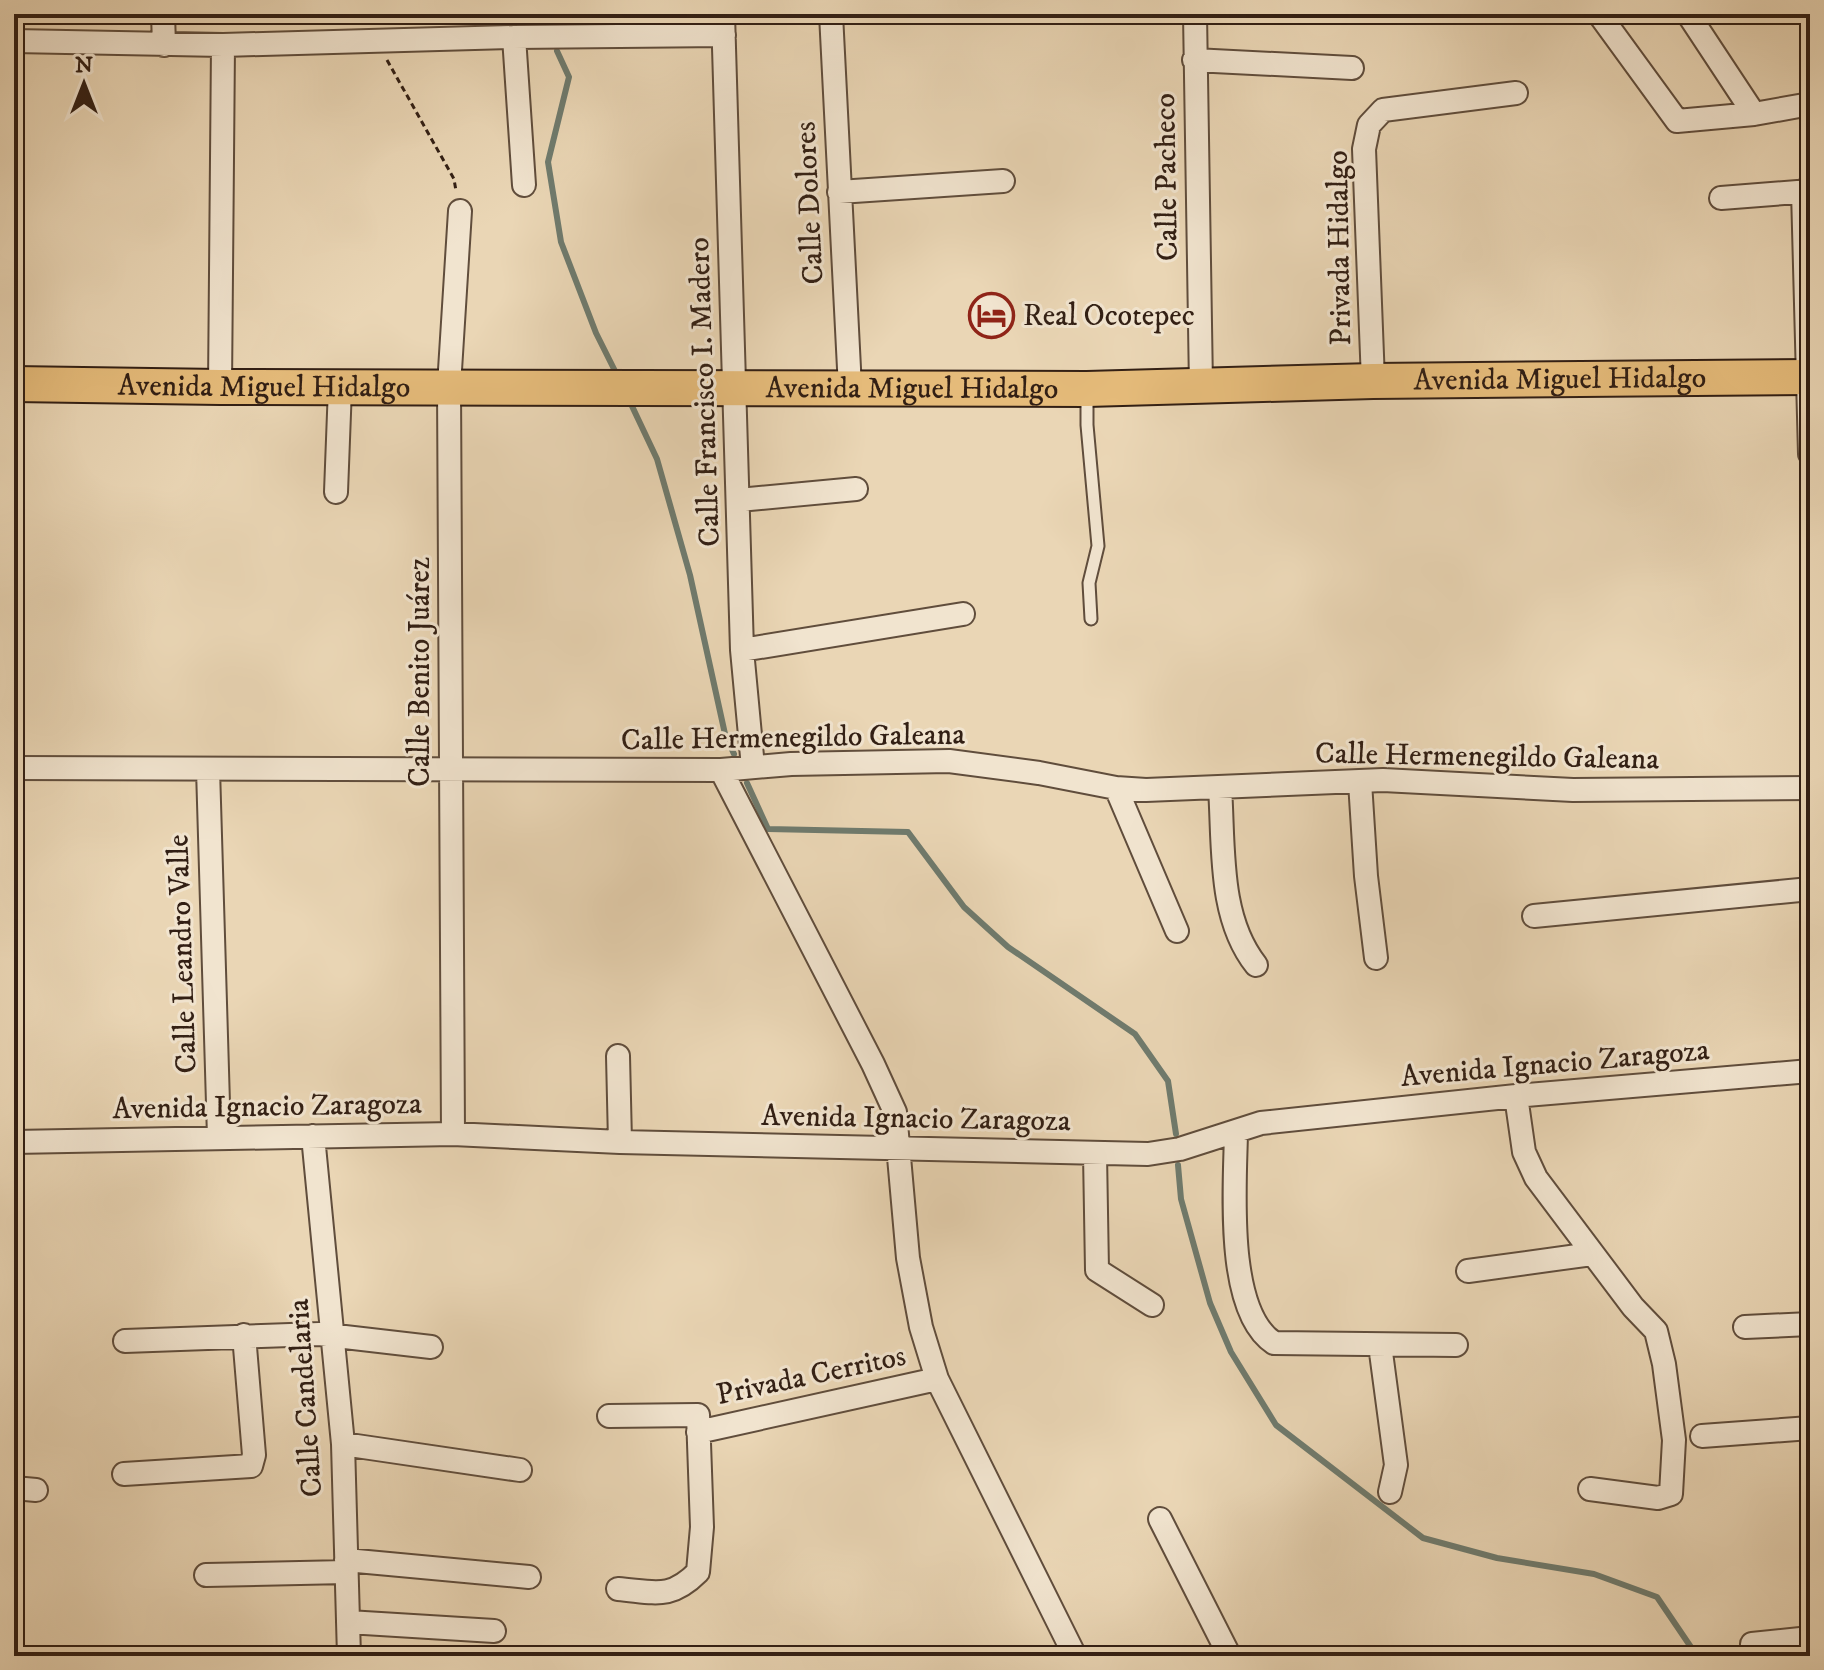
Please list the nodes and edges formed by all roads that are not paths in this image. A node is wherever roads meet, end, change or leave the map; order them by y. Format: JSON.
{"nodes":[{"id":1,"x":163,"y":14,"type":"edge"},
{"id":2,"x":831,"y":14,"type":"edge"},
{"id":3,"x":1195,"y":14,"type":"edge"},
{"id":4,"x":1599,"y":14,"type":"edge"},
{"id":5,"x":1688,"y":14,"type":"edge"},
{"id":6,"x":724,"y":25,"type":"edge"},
{"id":7,"x":514,"y":37,"type":"junction"},
{"id":8,"x":14,"y":41,"type":"edge"},
{"id":9,"x":164,"y":45,"type":"junction"},
{"id":10,"x":223,"y":45,"type":"junction"},
{"id":11,"x":1194,"y":60,"type":"junction"},
{"id":12,"x":1352,"y":68,"type":"dead end"},
{"id":13,"x":1516,"y":93,"type":"dead end"},
{"id":14,"x":1810,"y":104,"type":"edge"},
{"id":15,"x":1754,"y":114,"type":"junction"},
{"id":16,"x":1003,"y":181,"type":"dead end"},
{"id":17,"x":524,"y":185,"type":"dead end"},
{"id":18,"x":1807,"y":191,"type":"edge"},
{"id":19,"x":839,"y":192,"type":"junction"},
{"id":20,"x":1721,"y":198,"type":"dead end"},
{"id":21,"x":460,"y":211,"type":"road end"},
{"id":22,"x":1809,"y":377,"type":"edge"},
{"id":23,"x":1373,"y":381,"type":"junction"},
{"id":24,"x":14,"y":384,"type":"edge"},
{"id":25,"x":449,"y":386,"type":"junction"},
{"id":26,"x":1201,"y":386,"type":"junction"},
{"id":27,"x":220,"y":387,"type":"junction"},
{"id":28,"x":340,"y":387,"type":"junction"},
{"id":29,"x":850,"y":388,"type":"junction"},
{"id":30,"x":734,"y":389,"type":"junction"},
{"id":31,"x":1087,"y":389,"type":"junction"},
{"id":32,"x":1810,"y":454,"type":"edge"},
{"id":33,"x":856,"y":489,"type":"dead end"},
{"id":34,"x":336,"y":492,"type":"dead end"},
{"id":35,"x":739,"y":500,"type":"junction"},
{"id":36,"x":963,"y":614,"type":"dead end"},
{"id":37,"x":1091,"y":619,"type":"dead end"},
{"id":38,"x":742,"y":650,"type":"junction"},
{"id":39,"x":753,"y":767,"type":"junction"},
{"id":40,"x":14,"y":768,"type":"edge"},
{"id":41,"x":208,"y":769,"type":"junction"},
{"id":42,"x":450,"y":770,"type":"junction"},
{"id":43,"x":721,"y":770,"type":"junction"},
{"id":44,"x":1360,"y":782,"type":"junction"},
{"id":45,"x":1116,"y":788,"type":"junction"},
{"id":46,"x":1220,"y":788,"type":"junction"},
{"id":47,"x":1810,"y":788,"type":"edge"},
{"id":48,"x":1810,"y":889,"type":"edge"},
{"id":49,"x":1534,"y":916,"type":"dead end"},
{"id":50,"x":1177,"y":931,"type":"dead end"},
{"id":51,"x":1376,"y":958,"type":"dead end"},
{"id":52,"x":1256,"y":965,"type":"dead end"},
{"id":53,"x":618,"y":1056,"type":"dead end"},
{"id":54,"x":1810,"y":1071,"type":"edge"},
{"id":55,"x":1516,"y":1096,"type":"junction"},
{"id":56,"x":1236,"y":1133,"type":"junction"},
{"id":57,"x":453,"y":1134,"type":"junction"},
{"id":58,"x":313,"y":1136,"type":"junction"},
{"id":59,"x":219,"y":1137,"type":"junction"},
{"id":60,"x":14,"y":1142,"type":"edge"},
{"id":61,"x":620,"y":1142,"type":"junction"},
{"id":62,"x":898,"y":1148,"type":"junction"},
{"id":63,"x":1095,"y":1154,"type":"junction"},
{"id":64,"x":1592,"y":1254,"type":"junction"},
{"id":65,"x":1468,"y":1271,"type":"dead end"},
{"id":66,"x":1152,"y":1305,"type":"dead end"},
{"id":67,"x":1810,"y":1324,"type":"edge"},
{"id":68,"x":1745,"y":1327,"type":"dead end"},
{"id":69,"x":244,"y":1335,"type":"junction"},
{"id":70,"x":333,"y":1335,"type":"junction"},
{"id":71,"x":125,"y":1341,"type":"dead end"},
{"id":72,"x":1380,"y":1345,"type":"junction"},
{"id":73,"x":1456,"y":1345,"type":"dead end"},
{"id":74,"x":431,"y":1347,"type":"dead end"},
{"id":75,"x":937,"y":1379,"type":"junction"},
{"id":76,"x":609,"y":1416,"type":"dead end"},
{"id":77,"x":1810,"y":1428,"type":"edge"},
{"id":78,"x":698,"y":1432,"type":"junction"},
{"id":79,"x":1702,"y":1436,"type":"dead end"},
{"id":80,"x":343,"y":1444,"type":"junction"},
{"id":81,"x":520,"y":1470,"type":"dead end"},
{"id":82,"x":124,"y":1474,"type":"dead end"},
{"id":83,"x":1590,"y":1489,"type":"dead end"},
{"id":84,"x":1390,"y":1492,"type":"dead end"},
{"id":85,"x":1160,"y":1519,"type":"dead end"},
{"id":86,"x":346,"y":1566,"type":"junction"},
{"id":87,"x":206,"y":1575,"type":"dead end"},
{"id":88,"x":529,"y":1577,"type":"dead end"},
{"id":89,"x":618,"y":1589,"type":"dead end"},
{"id":90,"x":348,"y":1622,"type":"junction"},
{"id":91,"x":494,"y":1631,"type":"dead end"},
{"id":92,"x":1810,"y":1638,"type":"edge"},
{"id":93,"x":1752,"y":1644,"type":"dead end"},
{"id":94,"x":1224,"y":1654,"type":"edge"},
{"id":95,"x":349,"y":1656,"type":"edge"},
{"id":96,"x":1075,"y":1656,"type":"edge"}],
"edges":[{"from":1,"to":9,"type":"street"},
{"from":2,"to":19,"type":"street","name":"Calle Dolores"},
{"from":3,"to":11,"type":"street","name":"Calle Pacheco"},
{"from":4,"to":15,"type":"street"},
{"from":5,"to":15,"type":"street"},
{"from":6,"to":7,"type":"street"},
{"from":6,"to":30,"type":"street","name":"Calle Francisco I. Madero"},
{"from":7,"to":10,"type":"street"},
{"from":7,"to":17,"type":"street"},
{"from":8,"to":9,"type":"street"},
{"from":9,"to":10,"type":"street"},
{"from":10,"to":27,"type":"street"},
{"from":11,"to":12,"type":"street"},
{"from":11,"to":26,"type":"street","name":"Calle Pacheco"},
{"from":13,"to":23,"type":"street","name":"Privada Hidalgo"},
{"from":14,"to":15,"type":"street"},
{"from":16,"to":19,"type":"street"},
{"from":18,"to":20,"type":"street"},
{"from":18,"to":22,"type":"street"},
{"from":19,"to":29,"type":"street","name":"Calle Dolores"},
{"from":21,"to":25,"type":"street","name":"Calle Benito Juárez"},
{"from":22,"to":23,"type":"main road","name":"Avenida Miguel Hidalgo"},
{"from":22,"to":32,"type":"street"},
{"from":23,"to":26,"type":"main road","name":"Avenida Miguel Hidalgo"},
{"from":24,"to":27,"type":"main road","name":"Avenida Miguel Hidalgo"},
{"from":25,"to":28,"type":"main road","name":"Avenida Miguel Hidalgo"},
{"from":25,"to":30,"type":"main road","name":"Avenida Miguel Hidalgo"},
{"from":25,"to":42,"type":"street","name":"Calle Benito Juárez"},
{"from":26,"to":31,"type":"main road","name":"Avenida Miguel Hidalgo"},
{"from":27,"to":28,"type":"main road","name":"Avenida Miguel Hidalgo"},
{"from":28,"to":34,"type":"street"},
{"from":29,"to":30,"type":"main road","name":"Avenida Miguel Hidalgo"},
{"from":29,"to":31,"type":"main road","name":"Avenida Miguel Hidalgo"},
{"from":30,"to":35,"type":"street","name":"Calle Francisco I. Madero"},
{"from":31,"to":37,"type":"lane"},
{"from":33,"to":35,"type":"street"},
{"from":35,"to":38,"type":"street","name":"Calle Francisco I. Madero"},
{"from":36,"to":38,"type":"street"},
{"from":38,"to":39,"type":"street","name":"Calle Francisco I. Madero"},
{"from":39,"to":43,"type":"street","name":"Calle Hermenegildo Galeana"},
{"from":39,"to":45,"type":"street","name":"Calle Hermenegildo Galeana"},
{"from":40,"to":41,"type":"street","name":"Calle Hermenegildo Galeana"},
{"from":41,"to":42,"type":"street","name":"Calle Hermenegildo Galeana"},
{"from":41,"to":59,"type":"street","name":"Calle Leandro Valle"},
{"from":42,"to":43,"type":"street","name":"Calle Hermenegildo Galeana"},
{"from":42,"to":57,"type":"street","name":"Calle Benito Juárez"},
{"from":43,"to":62,"type":"street"},
{"from":44,"to":46,"type":"street","name":"Calle Hermenegildo Galeana"},
{"from":44,"to":47,"type":"street","name":"Calle Hermenegildo Galeana"},
{"from":44,"to":51,"type":"street"},
{"from":45,"to":46,"type":"street","name":"Calle Hermenegildo Galeana"},
{"from":45,"to":50,"type":"street"},
{"from":46,"to":52,"type":"street"},
{"from":48,"to":49,"type":"street"},
{"from":53,"to":61,"type":"street"},
{"from":54,"to":55,"type":"street","name":"Avenida Ignacio Zaragoza"},
{"from":55,"to":56,"type":"street","name":"Avenida Ignacio Zaragoza"},
{"from":55,"to":64,"type":"street"},
{"from":56,"to":63,"type":"street","name":"Avenida Ignacio Zaragoza"},
{"from":56,"to":72,"type":"street"},
{"from":57,"to":58,"type":"street","name":"Avenida Ignacio Zaragoza"},
{"from":57,"to":61,"type":"street","name":"Avenida Ignacio Zaragoza"},
{"from":58,"to":59,"type":"street","name":"Avenida Ignacio Zaragoza"},
{"from":58,"to":70,"type":"street","name":"Calle Candelaria"},
{"from":59,"to":60,"type":"street","name":"Avenida Ignacio Zaragoza"},
{"from":61,"to":62,"type":"street","name":"Avenida Ignacio Zaragoza"},
{"from":62,"to":63,"type":"street","name":"Avenida Ignacio Zaragoza"},
{"from":62,"to":75,"type":"street"},
{"from":63,"to":66,"type":"street"},
{"from":64,"to":65,"type":"street"},
{"from":64,"to":83,"type":"street"},
{"from":67,"to":68,"type":"street"},
{"from":69,"to":70,"type":"street"},
{"from":69,"to":71,"type":"street"},
{"from":69,"to":82,"type":"street"},
{"from":70,"to":74,"type":"street"},
{"from":70,"to":80,"type":"street","name":"Calle Candelaria"},
{"from":72,"to":73,"type":"street"},
{"from":72,"to":84,"type":"street"},
{"from":75,"to":78,"type":"street","name":"Privada Cerritos"},
{"from":75,"to":96,"type":"street"},
{"from":76,"to":78,"type":"street","name":"Privada Cerritos"},
{"from":77,"to":79,"type":"street"},
{"from":78,"to":89,"type":"street","name":"Privada Cerritos"},
{"from":80,"to":81,"type":"street"},
{"from":80,"to":86,"type":"street","name":"Calle Candelaria"},
{"from":85,"to":94,"type":"street"},
{"from":86,"to":87,"type":"street"},
{"from":86,"to":88,"type":"street"},
{"from":86,"to":90,"type":"street","name":"Calle Candelaria"},
{"from":90,"to":91,"type":"street"},
{"from":90,"to":95,"type":"street","name":"Calle Candelaria"},
{"from":92,"to":93,"type":"street"}]}
